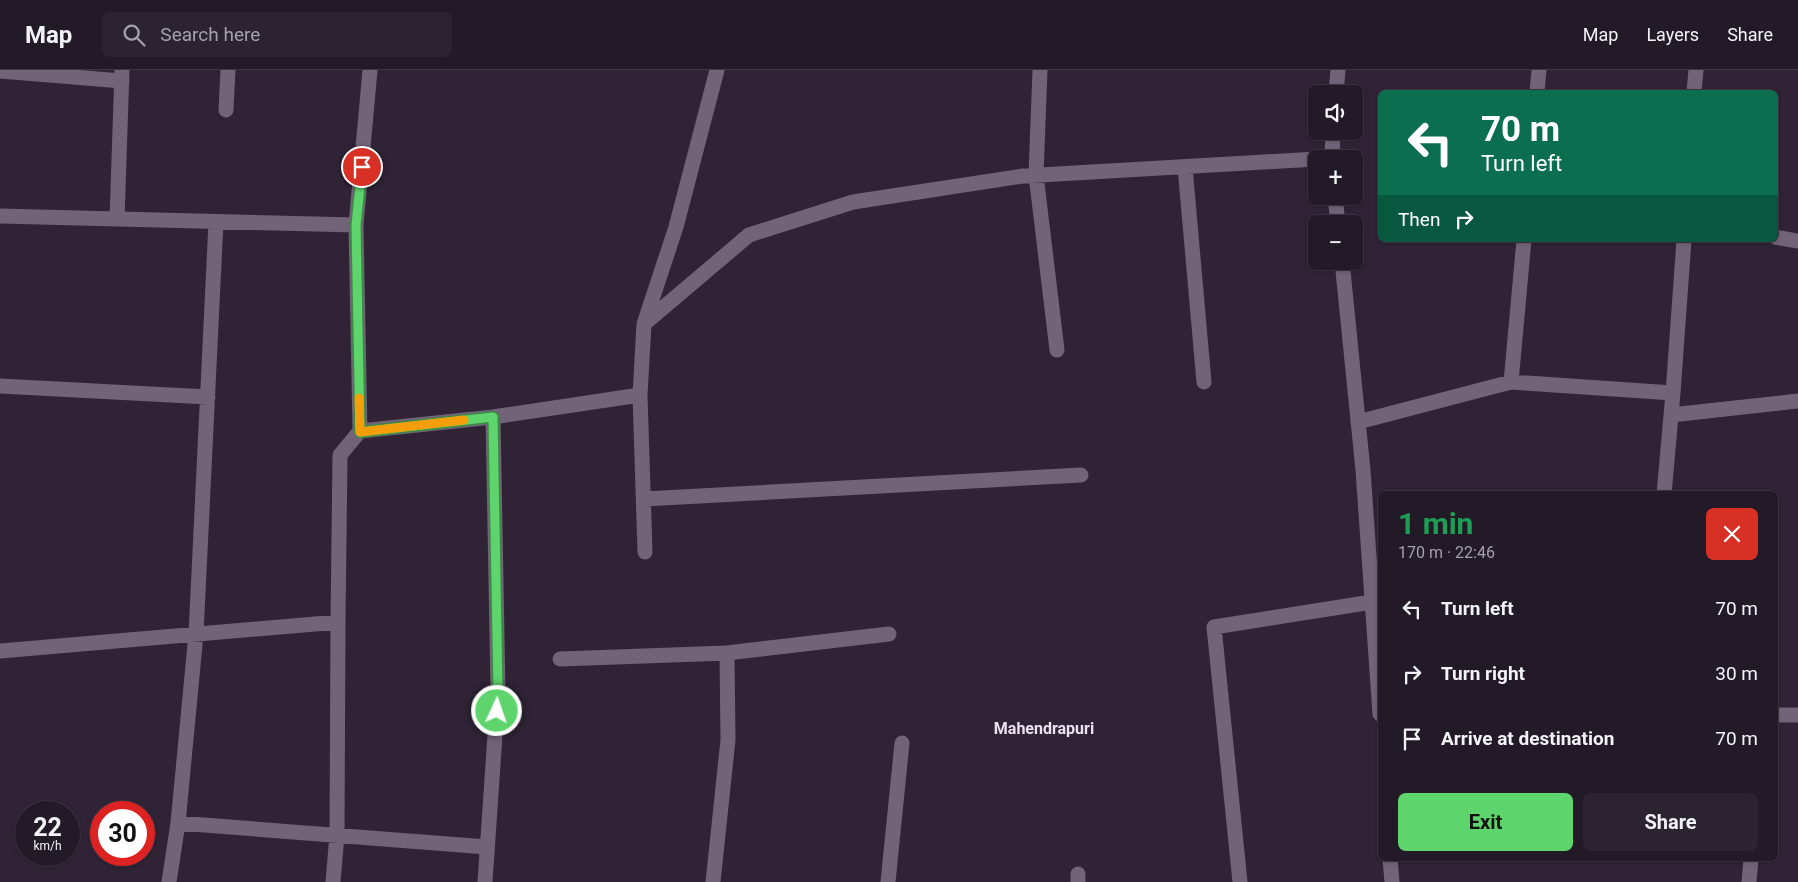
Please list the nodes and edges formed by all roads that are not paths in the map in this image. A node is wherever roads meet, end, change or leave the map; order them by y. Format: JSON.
{"nodes":[{"id":1,"x":228,"y":70,"type":"edge"},
{"id":2,"x":370,"y":70,"type":"edge"},
{"id":3,"x":717,"y":70,"type":"edge"},
{"id":4,"x":1040,"y":70,"type":"edge"},
{"id":5,"x":1338,"y":70,"type":"edge"},
{"id":6,"x":1539,"y":70,"type":"edge"},
{"id":7,"x":1696,"y":70,"type":"edge"},
{"id":8,"x":0,"y":71,"type":"edge"},
{"id":9,"x":122,"y":75,"type":"edge"},
{"id":10,"x":1337,"y":85,"type":"edge"},
{"id":11,"x":1537,"y":90,"type":"edge"},
{"id":12,"x":1694,"y":90,"type":"edge"},
{"id":13,"x":226,"y":110,"type":"dead end"},
{"id":14,"x":1308,"y":160,"type":"edge"},
{"id":15,"x":1185,"y":167,"type":"junction"},
{"id":16,"x":1036,"y":175,"type":"junction"},
{"id":17,"x":0,"y":216,"type":"edge"},
{"id":18,"x":117,"y":219,"type":"junction"},
{"id":19,"x":216,"y":222,"type":"junction"},
{"id":20,"x":356,"y":225,"type":"junction"},
{"id":21,"x":1778,"y":238,"type":"edge"},
{"id":22,"x":1798,"y":241,"type":"edge"},
{"id":23,"x":1524,"y":242,"type":"edge"},
{"id":24,"x":1684,"y":242,"type":"edge"},
{"id":25,"x":1343,"y":270,"type":"edge"},
{"id":26,"x":644,"y":324,"type":"junction"},
{"id":27,"x":1057,"y":350,"type":"dead end"},
{"id":28,"x":1204,"y":382,"type":"dead end"},
{"id":29,"x":1511,"y":382,"type":"junction"},
{"id":30,"x":0,"y":386,"type":"edge"},
{"id":31,"x":1673,"y":393,"type":"junction"},
{"id":32,"x":640,"y":395,"type":"junction"},
{"id":33,"x":208,"y":397,"type":"junction"},
{"id":34,"x":1798,"y":401,"type":"edge"},
{"id":35,"x":1671,"y":415,"type":"junction"},
{"id":36,"x":493,"y":417,"type":"junction"},
{"id":37,"x":1358,"y":422,"type":"junction"},
{"id":38,"x":360,"y":432,"type":"junction"},
{"id":39,"x":1081,"y":475,"type":"dead end"},
{"id":40,"x":1664,"y":491,"type":"edge"},
{"id":41,"x":644,"y":498,"type":"junction"},
{"id":42,"x":645,"y":552,"type":"dead end"},
{"id":43,"x":1372,"y":602,"type":"junction"},
{"id":44,"x":338,"y":622,"type":"junction"},
{"id":45,"x":196,"y":634,"type":"junction"},
{"id":46,"x":889,"y":634,"type":"dead end"},
{"id":47,"x":0,"y":651,"type":"edge"},
{"id":48,"x":728,"y":653,"type":"junction"},
{"id":49,"x":560,"y":659,"type":"dead end"},
{"id":50,"x":1378,"y":686,"type":"edge"},
{"id":51,"x":1778,"y":715,"type":"edge"},
{"id":52,"x":1798,"y":715,"type":"edge"},
{"id":53,"x":902,"y":743,"type":"dead end"},
{"id":54,"x":178,"y":823,"type":"junction"},
{"id":55,"x":337,"y":835,"type":"junction"},
{"id":56,"x":487,"y":847,"type":"junction"},
{"id":57,"x":1390,"y":861,"type":"edge"},
{"id":58,"x":1750,"y":861,"type":"edge"},
{"id":59,"x":169,"y":882,"type":"edge"},
{"id":60,"x":333,"y":882,"type":"edge"},
{"id":61,"x":485,"y":882,"type":"edge"},
{"id":62,"x":713,"y":882,"type":"edge"},
{"id":63,"x":888,"y":882,"type":"edge"},
{"id":64,"x":1240,"y":882,"type":"edge"},
{"id":65,"x":1392,"y":882,"type":"edge"},
{"id":66,"x":1749,"y":882,"type":"edge"}],
"edges":[{"from":1,"to":13,"type":"street"},
{"from":2,"to":20,"type":"street"},
{"from":3,"to":26,"type":"street"},
{"from":4,"to":16,"type":"street"},
{"from":5,"to":10,"type":"street"},
{"from":6,"to":11,"type":"street"},
{"from":7,"to":12,"type":"street"},
{"from":8,"to":9,"type":"street"},
{"from":9,"to":18,"type":"street"},
{"from":14,"to":15,"type":"street"},
{"from":15,"to":16,"type":"street"},
{"from":15,"to":28,"type":"street"},
{"from":16,"to":26,"type":"street"},
{"from":16,"to":27,"type":"street"},
{"from":17,"to":18,"type":"street"},
{"from":18,"to":19,"type":"street"},
{"from":19,"to":20,"type":"street"},
{"from":19,"to":33,"type":"street"},
{"from":20,"to":38,"type":"street"},
{"from":21,"to":22,"type":"street"},
{"from":23,"to":29,"type":"street"},
{"from":24,"to":31,"type":"street"},
{"from":25,"to":37,"type":"street"},
{"from":26,"to":32,"type":"street"},
{"from":29,"to":31,"type":"street"},
{"from":29,"to":37,"type":"street"},
{"from":30,"to":33,"type":"street"},
{"from":31,"to":35,"type":"street"},
{"from":32,"to":36,"type":"street"},
{"from":32,"to":41,"type":"street"},
{"from":33,"to":45,"type":"street"},
{"from":34,"to":35,"type":"street"},
{"from":35,"to":40,"type":"street"},
{"from":36,"to":38,"type":"street"},
{"from":36,"to":56,"type":"street"},
{"from":37,"to":43,"type":"street"},
{"from":38,"to":44,"type":"street"},
{"from":39,"to":41,"type":"street"},
{"from":41,"to":42,"type":"street"},
{"from":43,"to":50,"type":"street"},
{"from":43,"to":64,"type":"street"},
{"from":44,"to":45,"type":"street"},
{"from":44,"to":55,"type":"street"},
{"from":45,"to":47,"type":"street"},
{"from":45,"to":54,"type":"street"},
{"from":46,"to":48,"type":"street"},
{"from":48,"to":49,"type":"street"},
{"from":48,"to":62,"type":"street"},
{"from":51,"to":52,"type":"street"},
{"from":53,"to":63,"type":"street"},
{"from":54,"to":55,"type":"street"},
{"from":54,"to":59,"type":"street"},
{"from":55,"to":56,"type":"street"},
{"from":55,"to":60,"type":"street"},
{"from":56,"to":61,"type":"street"},
{"from":57,"to":65,"type":"street"},
{"from":58,"to":66,"type":"street"}]}
